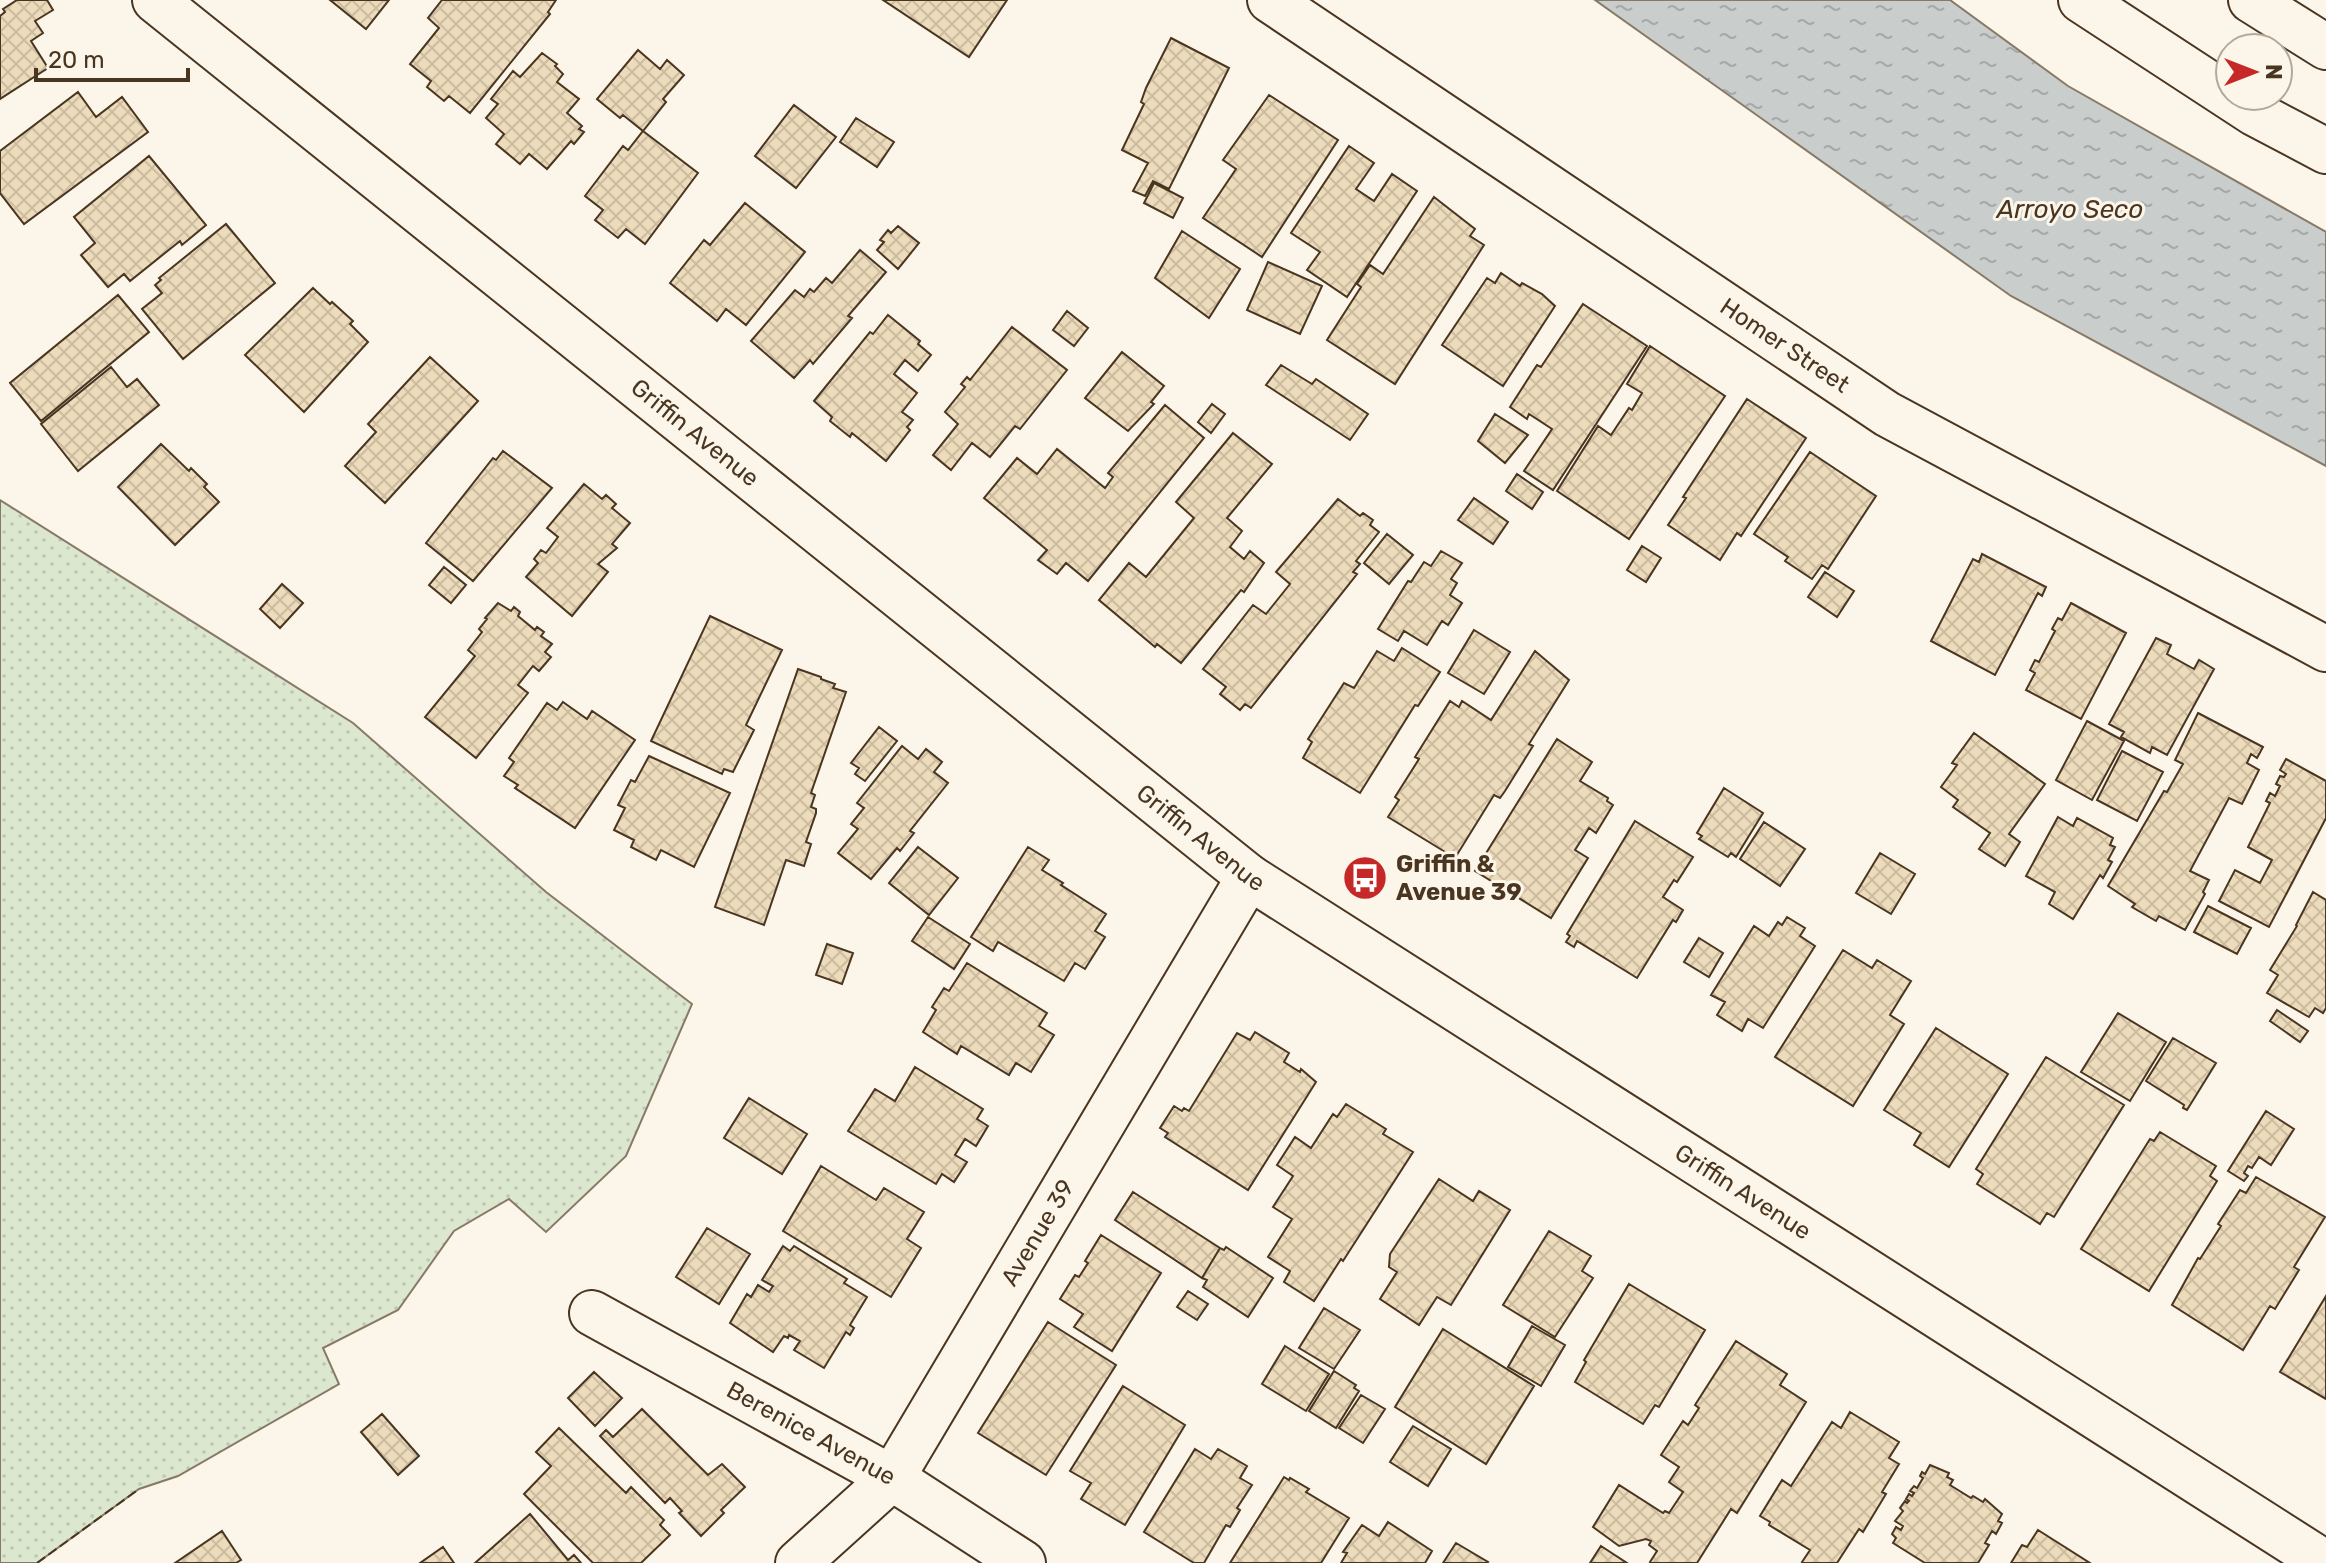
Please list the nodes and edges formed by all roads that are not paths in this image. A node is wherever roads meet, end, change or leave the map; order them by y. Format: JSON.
{"nodes":[{"id":1,"x":155,"y":0,"type":"edge"},
{"id":2,"x":1270,"y":0,"type":"edge"},
{"id":3,"x":2081,"y":0,"type":"edge"},
{"id":4,"x":2251,"y":0,"type":"edge"},
{"id":5,"x":2326,"y":47,"type":"edge"},
{"id":6,"x":2326,"y":151,"type":"edge"},
{"id":7,"x":2326,"y":649,"type":"edge"},
{"id":8,"x":1249,"y":877,"type":"junction"},
{"id":9,"x":592,"y":1313,"type":"dead end"},
{"id":10,"x":892,"y":1478,"type":"junction"},
{"id":11,"x":798,"y":1563,"type":"edge"},
{"id":12,"x":1023,"y":1563,"type":"edge"},
{"id":13,"x":2325,"y":1563,"type":"edge"}],
"edges":[{"from":1,"to":8,"type":"main road","name":"Griffin Avenue"},
{"from":2,"to":7,"type":"main road","name":"Homer Street"},
{"from":3,"to":6,"type":"main road"},
{"from":4,"to":5,"type":"main road"},
{"from":8,"to":10,"type":"main road","name":"Avenue 39"},
{"from":8,"to":13,"type":"main road","name":"Griffin Avenue"},
{"from":9,"to":10,"type":"main road","name":"Berenice Avenue"},
{"from":10,"to":11,"type":"main road","name":"Avenue 39"},
{"from":10,"to":12,"type":"main road","name":"Berenice Avenue"}]}
